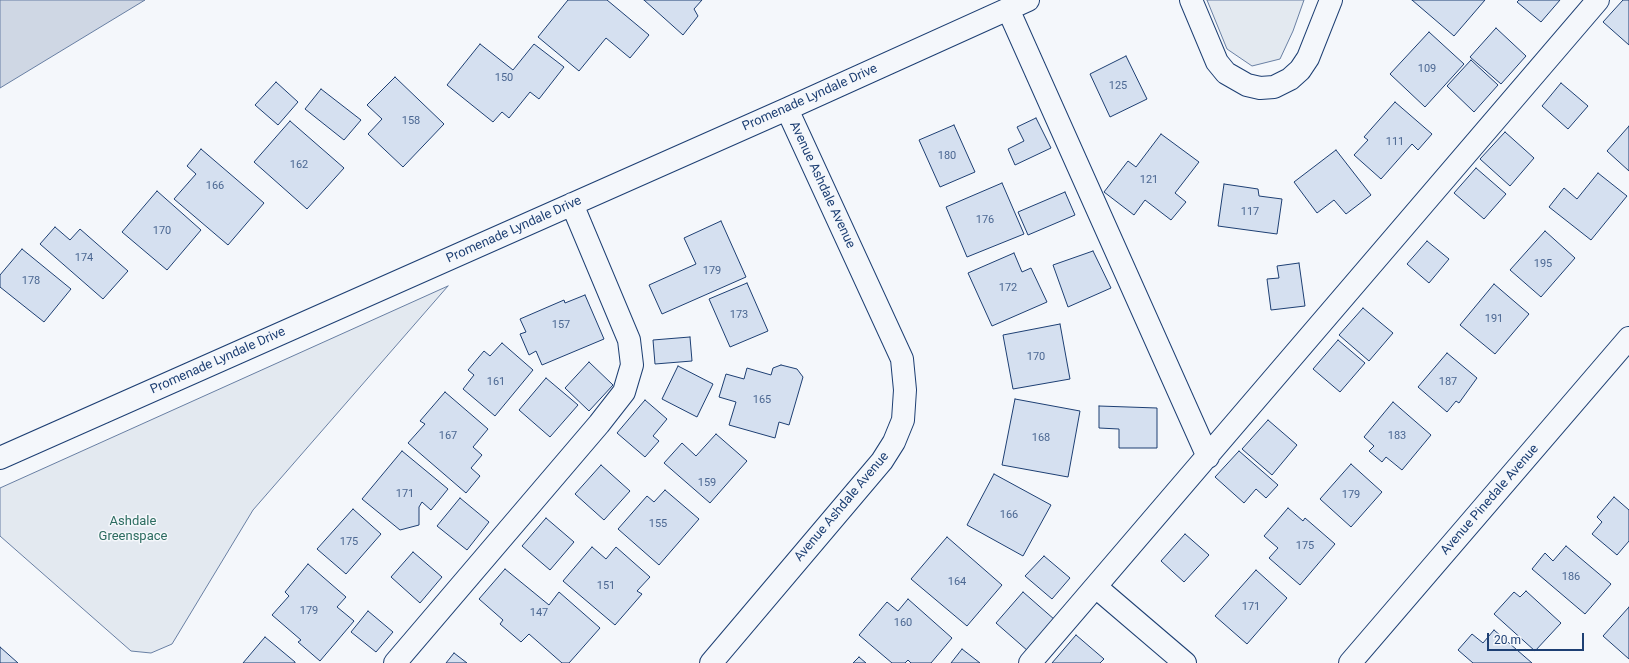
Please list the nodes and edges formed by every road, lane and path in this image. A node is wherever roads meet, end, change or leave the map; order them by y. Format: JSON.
{"nodes":[{"id":1,"x":1028,"y":0,"type":"edge"},
{"id":2,"x":1191,"y":0,"type":"edge"},
{"id":3,"x":1331,"y":0,"type":"edge"},
{"id":4,"x":1598,"y":0,"type":"edge"},
{"id":5,"x":1008,"y":9,"type":"junction"},
{"id":6,"x":787,"y":109,"type":"junction"},
{"id":7,"x":572,"y":204,"type":"junction"},
{"id":8,"x":1629,"y":338,"type":"edge"},
{"id":9,"x":1208,"y":457,"type":"junction"},
{"id":10,"x":0,"y":458,"type":"edge"},
{"id":11,"x":1096,"y":587,"type":"junction"},
{"id":12,"x":395,"y":663,"type":"edge"},
{"id":13,"x":711,"y":663,"type":"edge"},
{"id":14,"x":1030,"y":663,"type":"edge"},
{"id":15,"x":1185,"y":663,"type":"edge"},
{"id":16,"x":1350,"y":663,"type":"edge"}],
"edges":[{"from":1,"to":5,"type":"street","name":"Promenade Lyndale Drive"},
{"from":2,"to":3,"type":"street"},
{"from":4,"to":9,"type":"street"},
{"from":5,"to":6,"type":"street","name":"Promenade Lyndale Drive"},
{"from":5,"to":9,"type":"street"},
{"from":6,"to":7,"type":"street","name":"Promenade Lyndale Drive"},
{"from":6,"to":13,"type":"street","name":"Avenue Ashdale Avenue"},
{"from":7,"to":10,"type":"street","name":"Promenade Lyndale Drive"},
{"from":7,"to":12,"type":"street"},
{"from":8,"to":16,"type":"street","name":"Avenue Pinedale Avenue"},
{"from":9,"to":11,"type":"street"},
{"from":11,"to":14,"type":"street"},
{"from":11,"to":15,"type":"street"}]}
